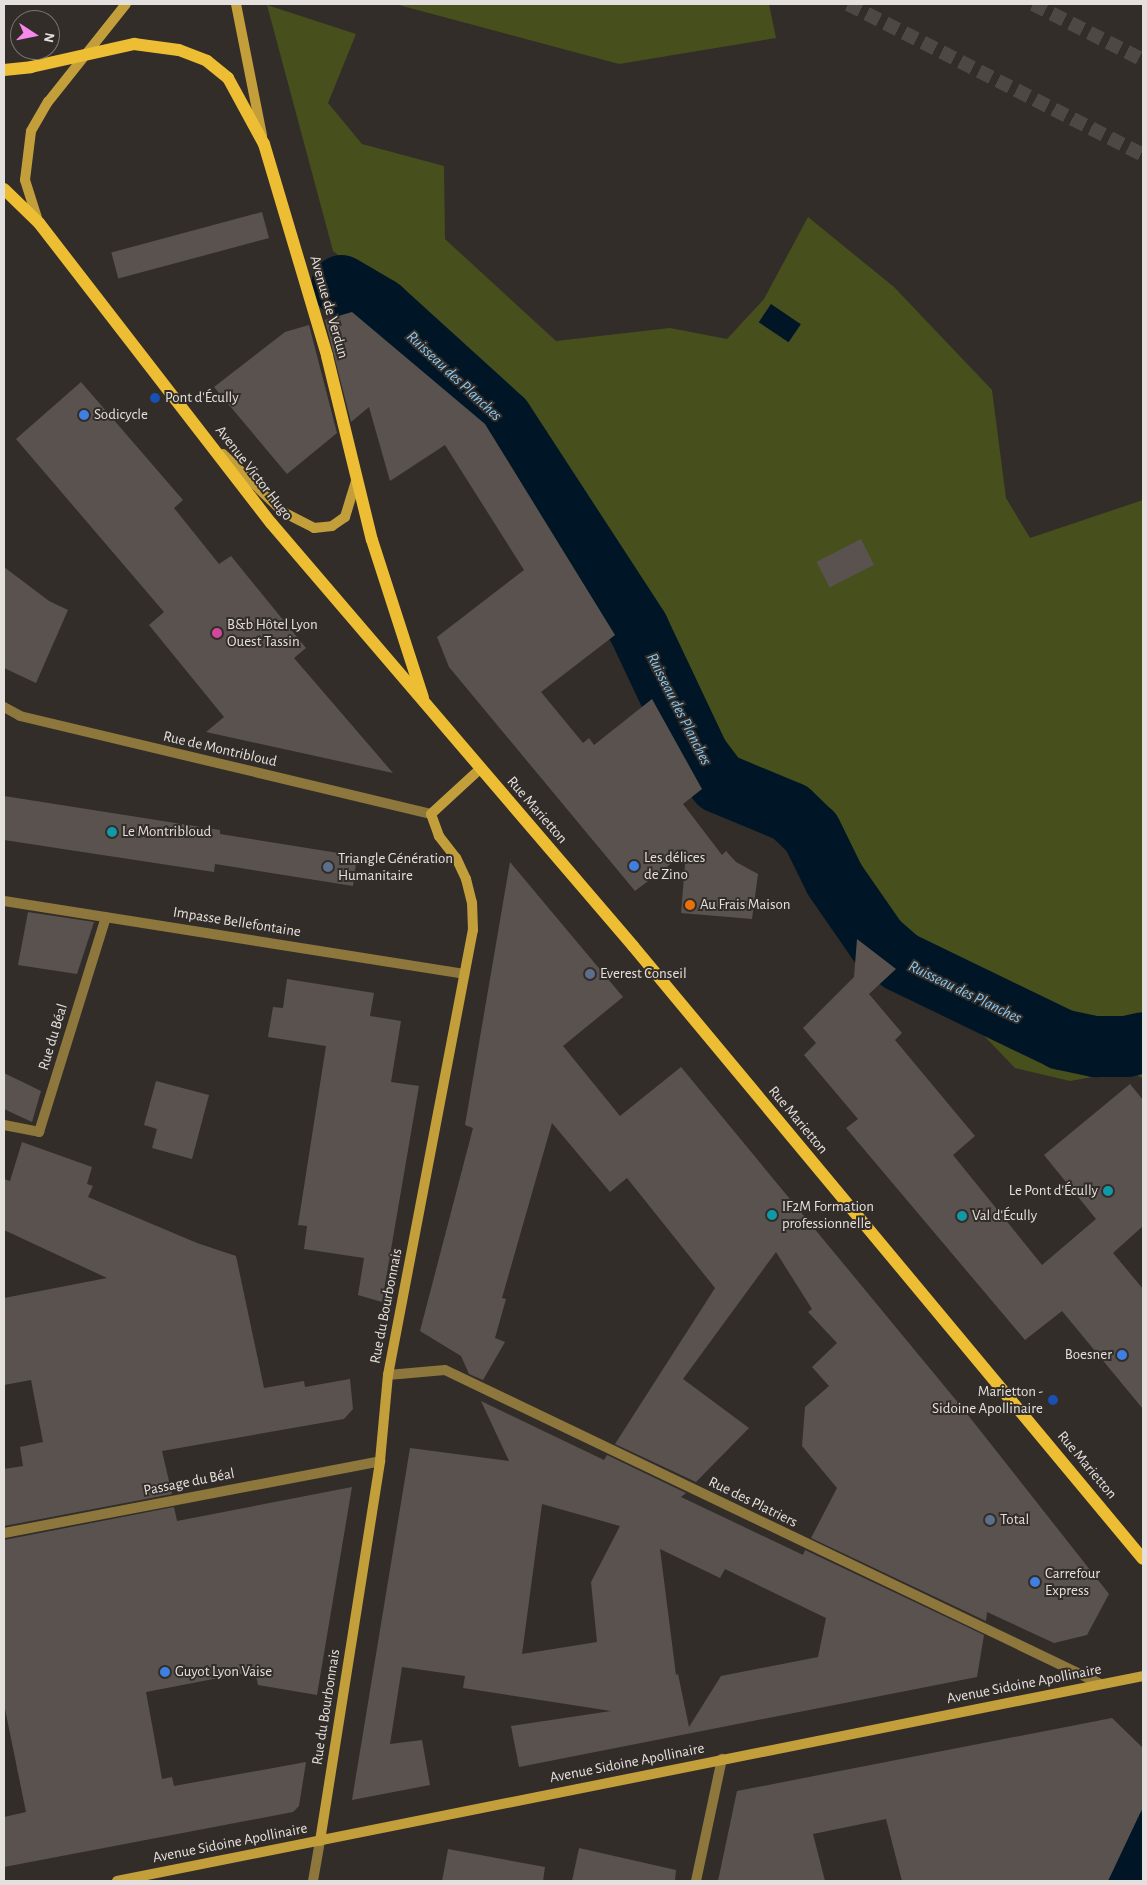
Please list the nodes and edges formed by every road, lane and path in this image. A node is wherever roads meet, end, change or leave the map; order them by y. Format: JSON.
{"nodes":[{"id":1,"x":126,"y":4,"type":"edge"},
{"id":2,"x":236,"y":4,"type":"edge"},
{"id":3,"x":90,"y":52,"type":"junction"},
{"id":4,"x":4,"y":70,"type":"edge"},
{"id":5,"x":264,"y":144,"type":"junction"},
{"id":6,"x":4,"y":189,"type":"edge"},
{"id":7,"x":39,"y":224,"type":"junction"},
{"id":8,"x":199,"y":430,"type":"junction"},
{"id":9,"x":356,"y":481,"type":"junction"},
{"id":10,"x":426,"y":704,"type":"junction"},
{"id":11,"x":4,"y":707,"type":"edge"},
{"id":12,"x":480,"y":768,"type":"junction"},
{"id":13,"x":431,"y":814,"type":"junction"},
{"id":14,"x":4,"y":901,"type":"edge"},
{"id":15,"x":106,"y":917,"type":"junction"},
{"id":16,"x":464,"y":974,"type":"junction"},
{"id":17,"x":4,"y":1125,"type":"edge"},
{"id":18,"x":388,"y":1375,"type":"junction"},
{"id":19,"x":380,"y":1461,"type":"junction"},
{"id":20,"x":4,"y":1533,"type":"edge"},
{"id":21,"x":1143,"y":1559,"type":"edge"},
{"id":22,"x":1143,"y":1676,"type":"edge"},
{"id":23,"x":1101,"y":1684,"type":"junction"},
{"id":24,"x":722,"y":1759,"type":"junction"},
{"id":25,"x":320,"y":1841,"type":"junction"},
{"id":26,"x":117,"y":1881,"type":"edge"},
{"id":27,"x":313,"y":1881,"type":"edge"},
{"id":28,"x":696,"y":1881,"type":"edge"}],
"edges":[{"from":1,"to":3,"type":"main road"},
{"from":2,"to":5,"type":"main road","name":"Avenue de Verdun"},
{"from":3,"to":4,"type":"main road","name":"Avenue de Verdun"},
{"from":3,"to":5,"type":"main road","name":"Avenue de Verdun"},
{"from":3,"to":7,"type":"main road"},
{"from":5,"to":9,"type":"main road","name":"Avenue de Verdun"},
{"from":6,"to":7,"type":"main road","name":"Avenue Victor Hugo"},
{"from":7,"to":8,"type":"main road","name":"Avenue Victor Hugo"},
{"from":8,"to":9,"type":"main road"},
{"from":8,"to":10,"type":"main road","name":"Avenue Victor Hugo"},
{"from":9,"to":10,"type":"main road","name":"Avenue de Verdun"},
{"from":10,"to":12,"type":"main road","name":"Rue Marietton"},
{"from":11,"to":13,"type":"street","name":"Rue de Montribloud"},
{"from":12,"to":13,"type":"main road"},
{"from":12,"to":21,"type":"main road","name":"Rue Marietton"},
{"from":13,"to":16,"type":"main road","name":"Rue du Bourbonnais"},
{"from":14,"to":15,"type":"street","name":"Impasse Bellefontaine"},
{"from":15,"to":16,"type":"street","name":"Impasse Bellefontaine"},
{"from":15,"to":17,"type":"street","name":"Rue du Béal"},
{"from":16,"to":18,"type":"main road","name":"Rue du Bourbonnais"},
{"from":18,"to":19,"type":"main road","name":"Rue du Bourbonnais"},
{"from":18,"to":23,"type":"street","name":"Rue des Platriers"},
{"from":19,"to":20,"type":"street","name":"Passage du Béal"},
{"from":19,"to":25,"type":"main road","name":"Rue du Bourbonnais"},
{"from":22,"to":23,"type":"main road","name":"Avenue Sidoine Apollinaire"},
{"from":23,"to":24,"type":"main road","name":"Avenue Sidoine Apollinaire"},
{"from":24,"to":25,"type":"main road","name":"Avenue Sidoine Apollinaire"},
{"from":24,"to":28,"type":"street"},
{"from":25,"to":26,"type":"main road","name":"Avenue Sidoine Apollinaire"},
{"from":25,"to":27,"type":"street","name":"Rue du Bourbonnais"}]}
